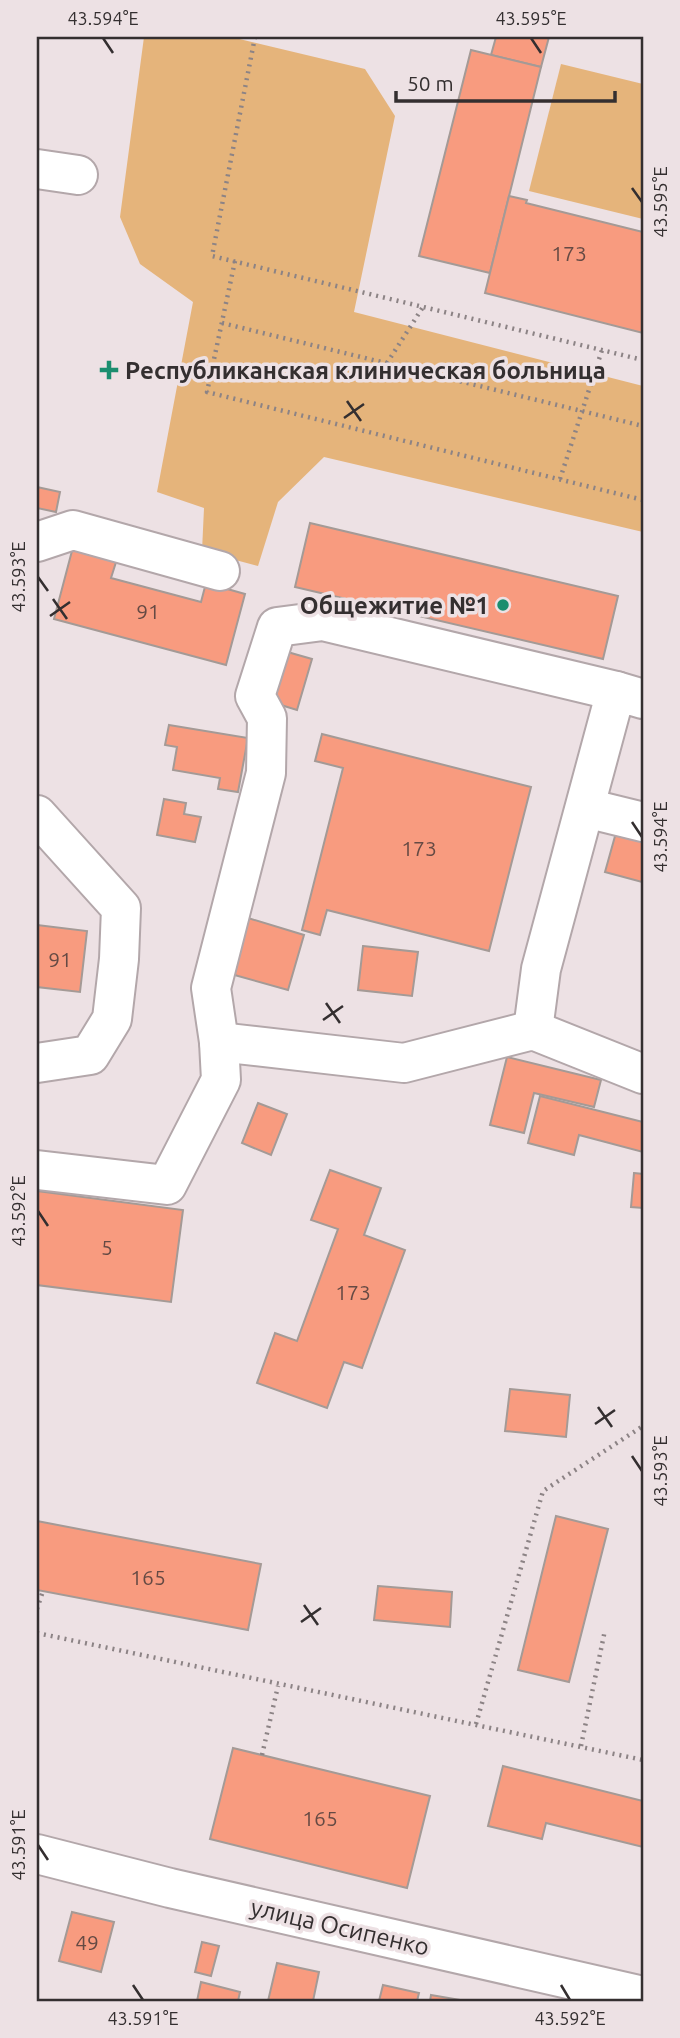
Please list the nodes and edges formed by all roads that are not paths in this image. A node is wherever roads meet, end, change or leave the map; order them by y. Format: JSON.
{"nodes":[{"id":1,"x":37,"y":169,"type":"edge"},
{"id":2,"x":78,"y":175,"type":"dead end"},
{"id":3,"x":37,"y":542,"type":"edge"},
{"id":4,"x":220,"y":571,"type":"dead end"},
{"id":5,"x":630,"y":695,"type":"edge"},
{"id":6,"x":586,"y":808,"type":"junction"},
{"id":7,"x":37,"y":815,"type":"edge"},
{"id":8,"x":643,"y":822,"type":"edge"},
{"id":9,"x":533,"y":1030,"type":"junction"},
{"id":10,"x":219,"y":1042,"type":"junction"},
{"id":11,"x":37,"y":1063,"type":"edge"},
{"id":12,"x":643,"y":1074,"type":"edge"},
{"id":13,"x":37,"y":1170,"type":"edge"},
{"id":14,"x":37,"y":1854,"type":"edge"},
{"id":15,"x":643,"y":1996,"type":"edge"}],
"edges":[{"from":1,"to":2,"type":"street"},
{"from":3,"to":4,"type":"street"},
{"from":5,"to":6,"type":"street"},
{"from":5,"to":10,"type":"street"},
{"from":6,"to":8,"type":"street"},
{"from":6,"to":9,"type":"street"},
{"from":7,"to":11,"type":"street"},
{"from":9,"to":10,"type":"street"},
{"from":9,"to":12,"type":"street"},
{"from":10,"to":13,"type":"street"},
{"from":14,"to":15,"type":"street","name":"улица Осипенко"}]}
